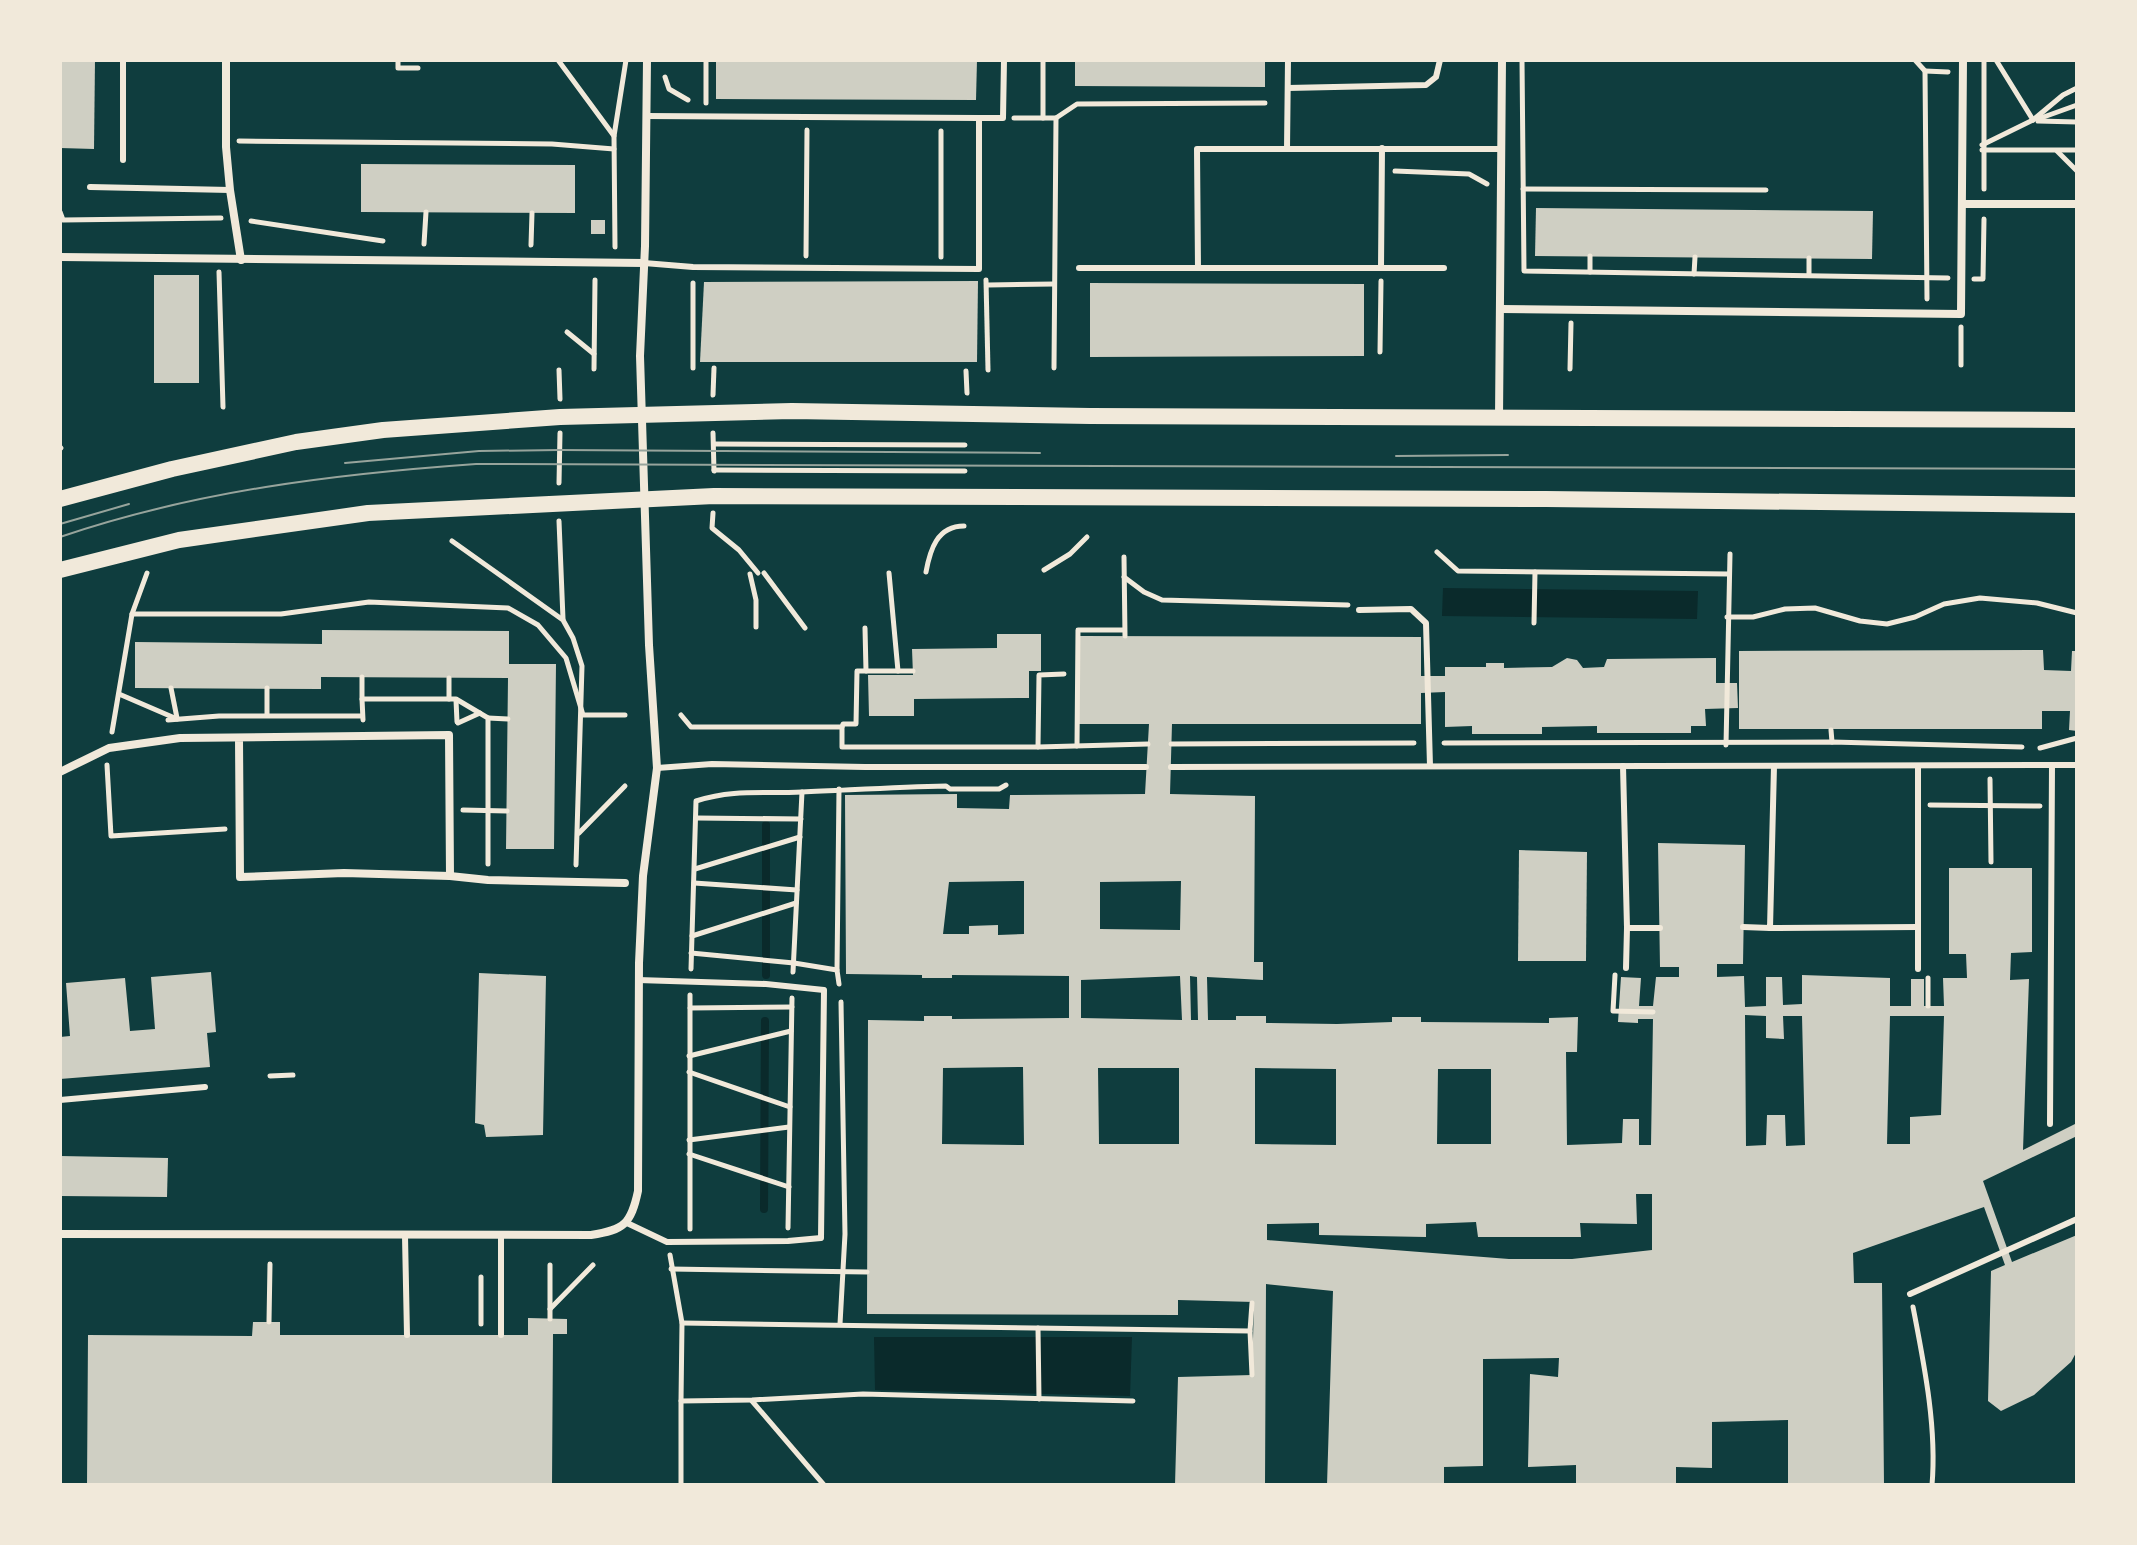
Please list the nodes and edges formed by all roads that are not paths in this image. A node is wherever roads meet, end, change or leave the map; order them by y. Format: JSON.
{"nodes":[{"id":1,"x":123,"y":60,"type":"edge"},
{"id":2,"x":226,"y":60,"type":"edge"},
{"id":3,"x":647,"y":60,"type":"edge"},
{"id":4,"x":1004,"y":60,"type":"edge"},
{"id":5,"x":1288,"y":60,"type":"edge"},
{"id":6,"x":1440,"y":60,"type":"edge"},
{"id":7,"x":1502,"y":60,"type":"edge"},
{"id":8,"x":1963,"y":60,"type":"edge"},
{"id":9,"x":1288,"y":88,"type":"junction"},
{"id":10,"x":646,"y":116,"type":"junction"},
{"id":11,"x":979,"y":118,"type":"junction"},
{"id":12,"x":1382,"y":148,"type":"junction"},
{"id":13,"x":1287,"y":149,"type":"junction"},
{"id":14,"x":1501,"y":149,"type":"junction"},
{"id":15,"x":123,"y":160,"type":"dead end"},
{"id":16,"x":90,"y":187,"type":"dead end"},
{"id":17,"x":230,"y":190,"type":"junction"},
{"id":18,"x":1962,"y":204,"type":"junction"},
{"id":19,"x":2077,"y":204,"type":"edge"},
{"id":20,"x":60,"y":257,"type":"edge"},
{"id":21,"x":241,"y":260,"type":"junction"},
{"id":22,"x":644,"y":263,"type":"junction"},
{"id":23,"x":1079,"y":268,"type":"dead end"},
{"id":24,"x":1198,"y":268,"type":"junction"},
{"id":25,"x":1381,"y":268,"type":"junction"},
{"id":26,"x":1444,"y":268,"type":"dead end"},
{"id":27,"x":1501,"y":309,"type":"junction"},
{"id":28,"x":643,"y":415,"type":"junction"},
{"id":29,"x":1499,"y":418,"type":"junction"},
{"id":30,"x":2077,"y":420,"type":"edge"},
{"id":31,"x":60,"y":499,"type":"edge"},
{"id":32,"x":644,"y":499,"type":"junction"},
{"id":33,"x":2077,"y":505,"type":"edge"},
{"id":34,"x":60,"y":570,"type":"edge"},
{"id":35,"x":1358,"y":608,"type":"road end"},
{"id":36,"x":239,"y":739,"type":"junction"},
{"id":37,"x":2052,"y":765,"type":"junction"},
{"id":38,"x":2077,"y":765,"type":"edge"},
{"id":39,"x":1430,"y":766,"type":"junction"},
{"id":40,"x":1623,"y":766,"type":"junction"},
{"id":41,"x":1774,"y":766,"type":"junction"},
{"id":42,"x":1918,"y":766,"type":"junction"},
{"id":43,"x":1146,"y":767,"type":"dead end"},
{"id":44,"x":1171,"y":767,"type":"dead end"},
{"id":45,"x":657,"y":768,"type":"junction"},
{"id":46,"x":60,"y":772,"type":"edge"},
{"id":47,"x":450,"y":876,"type":"junction"},
{"id":48,"x":625,"y":883,"type":"dead end"},
{"id":49,"x":1743,"y":927,"type":"dead end"},
{"id":50,"x":1918,"y":927,"type":"junction"},
{"id":51,"x":1627,"y":928,"type":"junction"},
{"id":52,"x":1660,"y":928,"type":"dead end"},
{"id":53,"x":1770,"y":928,"type":"junction"},
{"id":54,"x":1626,"y":968,"type":"road end"},
{"id":55,"x":1918,"y":969,"type":"dead end"},
{"id":56,"x":638,"y":980,"type":"junction"},
{"id":57,"x":205,"y":1087,"type":"dead end"},
{"id":58,"x":60,"y":1100,"type":"edge"},
{"id":59,"x":2050,"y":1124,"type":"dead end"},
{"id":60,"x":2077,"y":1219,"type":"edge"},
{"id":61,"x":627,"y":1223,"type":"junction"},
{"id":62,"x":60,"y":1234,"type":"edge"},
{"id":63,"x":405,"y":1236,"type":"junction"},
{"id":64,"x":501,"y":1237,"type":"junction"},
{"id":65,"x":1910,"y":1294,"type":"road end"},
{"id":66,"x":407,"y":1335,"type":"dead end"},
{"id":67,"x":501,"y":1335,"type":"dead end"}],
"edges":[{"from":1,"to":15,"type":"lane"},
{"from":2,"to":17,"type":"street"},
{"from":3,"to":10,"type":"street"},
{"from":4,"to":11,"type":"lane"},
{"from":5,"to":9,"type":"lane"},
{"from":6,"to":9,"type":"lane"},
{"from":7,"to":14,"type":"street"},
{"from":8,"to":18,"type":"street"},
{"from":9,"to":13,"type":"lane"},
{"from":10,"to":11,"type":"lane"},
{"from":10,"to":22,"type":"street"},
{"from":11,"to":22,"type":"lane"},
{"from":12,"to":13,"type":"lane"},
{"from":12,"to":14,"type":"lane"},
{"from":12,"to":25,"type":"lane"},
{"from":13,"to":24,"type":"lane"},
{"from":14,"to":27,"type":"street"},
{"from":16,"to":17,"type":"lane"},
{"from":17,"to":21,"type":"street"},
{"from":18,"to":19,"type":"street"},
{"from":18,"to":27,"type":"street"},
{"from":20,"to":21,"type":"street"},
{"from":21,"to":22,"type":"street"},
{"from":22,"to":28,"type":"street"},
{"from":23,"to":24,"type":"lane"},
{"from":24,"to":25,"type":"lane"},
{"from":25,"to":26,"type":"lane"},
{"from":27,"to":29,"type":"street"},
{"from":28,"to":29,"type":"main road"},
{"from":28,"to":31,"type":"main road"},
{"from":28,"to":32,"type":"street"},
{"from":29,"to":30,"type":"main road"},
{"from":32,"to":33,"type":"main road"},
{"from":32,"to":34,"type":"main road"},
{"from":32,"to":45,"type":"street"},
{"from":35,"to":39,"type":"lane"},
{"from":36,"to":46,"type":"street"},
{"from":36,"to":47,"type":"street"},
{"from":36,"to":47,"type":"street"},
{"from":37,"to":38,"type":"lane"},
{"from":37,"to":42,"type":"lane"},
{"from":37,"to":59,"type":"lane"},
{"from":39,"to":40,"type":"lane"},
{"from":39,"to":44,"type":"lane"},
{"from":40,"to":41,"type":"lane"},
{"from":40,"to":51,"type":"lane"},
{"from":41,"to":42,"type":"lane"},
{"from":41,"to":53,"type":"lane"},
{"from":42,"to":50,"type":"lane"},
{"from":43,"to":45,"type":"lane"},
{"from":45,"to":56,"type":"street"},
{"from":47,"to":48,"type":"street"},
{"from":49,"to":53,"type":"lane"},
{"from":50,"to":53,"type":"lane"},
{"from":50,"to":55,"type":"lane"},
{"from":51,"to":52,"type":"lane"},
{"from":51,"to":54,"type":"lane"},
{"from":56,"to":61,"type":"street"},
{"from":56,"to":61,"type":"lane"},
{"from":57,"to":58,"type":"lane"},
{"from":60,"to":65,"type":"lane"},
{"from":61,"to":64,"type":"street"},
{"from":62,"to":63,"type":"street"},
{"from":63,"to":64,"type":"street"},
{"from":63,"to":66,"type":"lane"},
{"from":64,"to":67,"type":"lane"}]}
